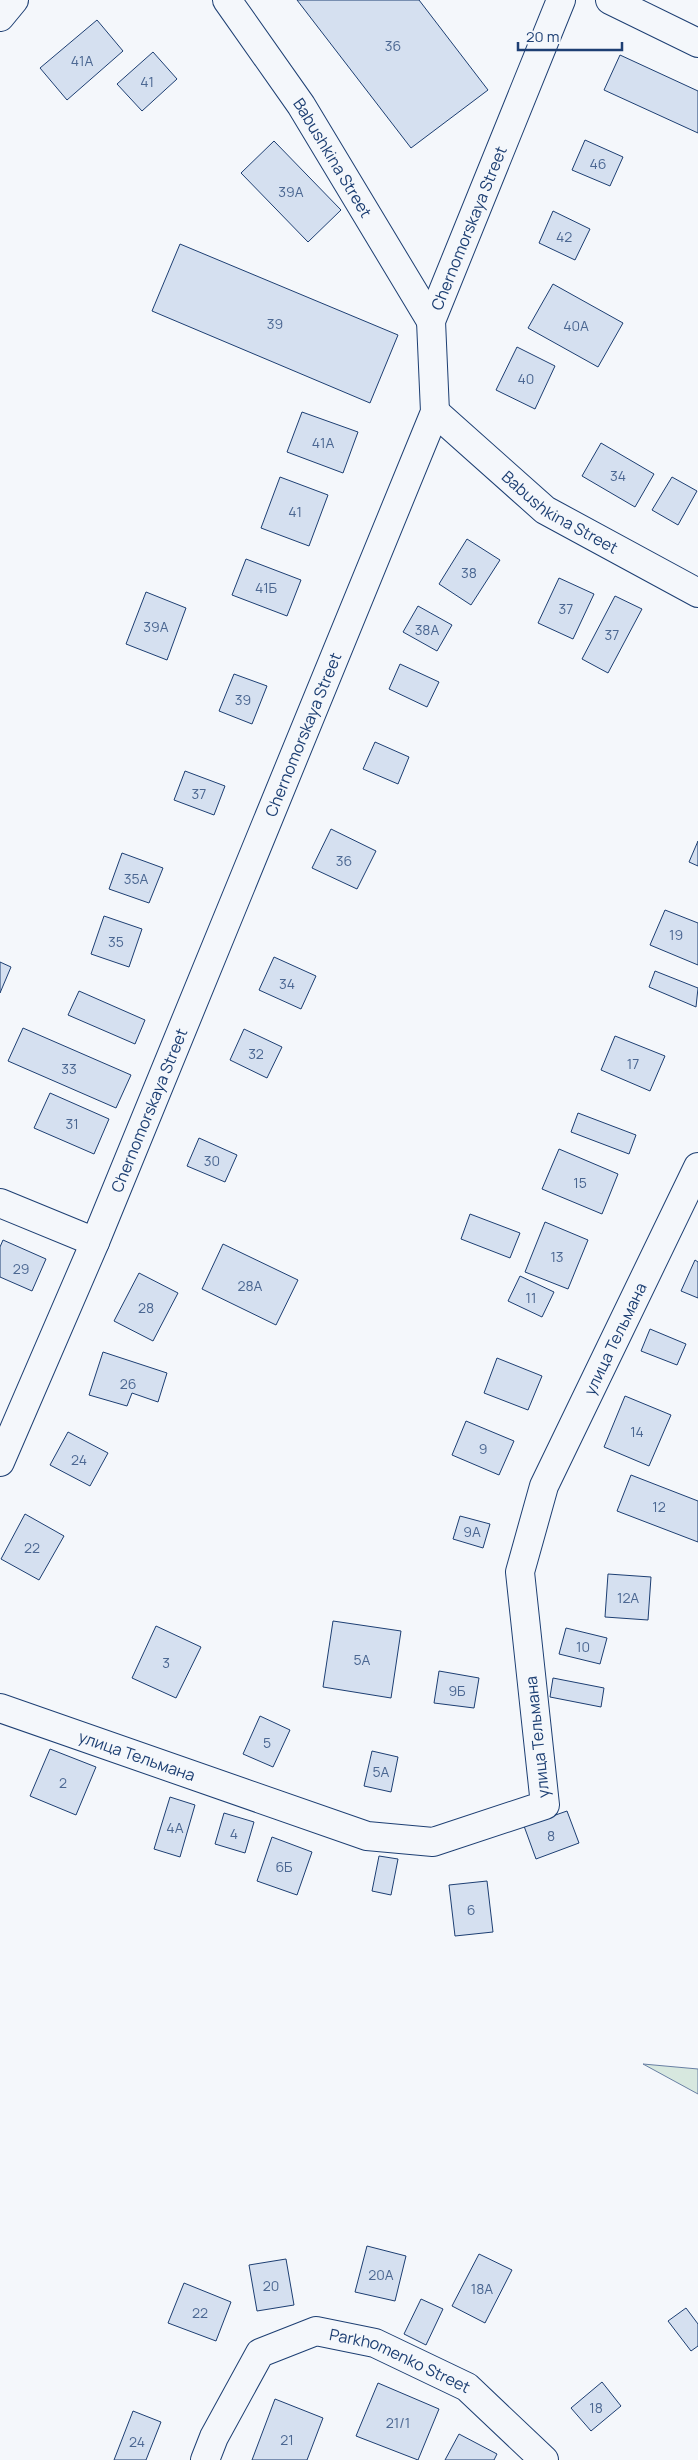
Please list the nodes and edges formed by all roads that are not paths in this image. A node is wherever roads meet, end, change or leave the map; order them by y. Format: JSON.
{"nodes":[{"id":1,"x":14,"y":0,"type":"edge"},
{"id":2,"x":227,"y":0,"type":"edge"},
{"id":3,"x":561,"y":0,"type":"edge"},
{"id":4,"x":610,"y":0,"type":"edge"},
{"id":5,"x":0,"y":18,"type":"edge"},
{"id":6,"x":698,"y":44,"type":"edge"},
{"id":7,"x":431,"y":320,"type":"junction"},
{"id":8,"x":435,"y":412,"type":"junction"},
{"id":9,"x":698,"y":593,"type":"edge"},
{"id":10,"x":698,"y":1167,"type":"edge"},
{"id":11,"x":0,"y":1203,"type":"edge"},
{"id":12,"x":95,"y":1242,"type":"junction"},
{"id":13,"x":0,"y":1462,"type":"edge"},
{"id":14,"x":0,"y":1708,"type":"edge"},
{"id":15,"x":205,"y":2460,"type":"edge"},
{"id":16,"x":544,"y":2460,"type":"edge"}],
"edges":[{"from":1,"to":5,"type":"street"},
{"from":2,"to":7,"type":"street","name":"Babushkina Street"},
{"from":3,"to":7,"type":"street","name":"Chernomorskaya Street"},
{"from":4,"to":6,"type":"street"},
{"from":7,"to":8,"type":"street","name":"Chernomorskaya Street"},
{"from":8,"to":9,"type":"street","name":"Babushkina Street"},
{"from":8,"to":12,"type":"street","name":"Chernomorskaya Street"},
{"from":10,"to":14,"type":"street","name":"улица Тельмана"},
{"from":11,"to":12,"type":"street"},
{"from":12,"to":13,"type":"street","name":"Chernomorskaya Street"},
{"from":15,"to":16,"type":"street","name":"Parkhomenko Street"}]}
